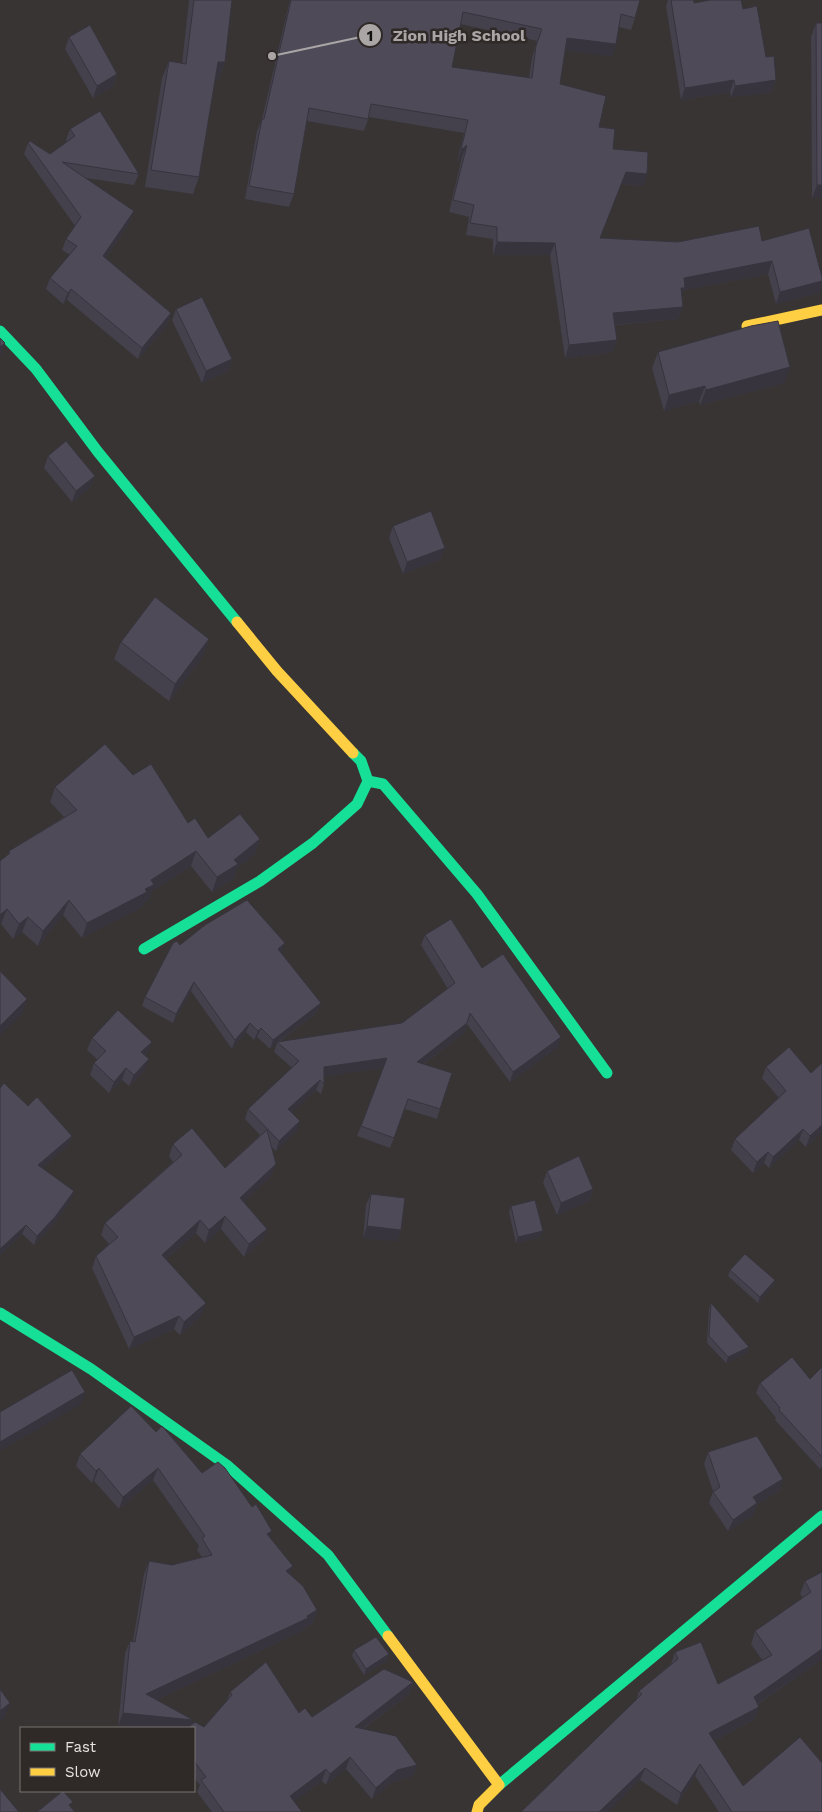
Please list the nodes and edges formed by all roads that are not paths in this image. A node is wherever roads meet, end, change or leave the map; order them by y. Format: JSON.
{"nodes":[{"id":1,"x":822,"y":310,"type":"edge"},
{"id":2,"x":747,"y":326,"type":"edge"},
{"id":3,"x":0,"y":331,"type":"edge"},
{"id":4,"x":368,"y":781,"type":"junction"},
{"id":5,"x":144,"y":949,"type":"dead end"},
{"id":6,"x":607,"y":1073,"type":"dead end"},
{"id":7,"x":0,"y":1313,"type":"edge"},
{"id":8,"x":822,"y":1516,"type":"edge"},
{"id":9,"x":499,"y":1785,"type":"junction"},
{"id":10,"x":477,"y":1812,"type":"edge"}],
"edges":[{"from":1,"to":2,"type":"street"},
{"from":3,"to":4,"type":"street"},
{"from":4,"to":5,"type":"street"},
{"from":4,"to":6,"type":"street"},
{"from":7,"to":9,"type":"street"},
{"from":8,"to":9,"type":"street"},
{"from":9,"to":10,"type":"street"}]}
